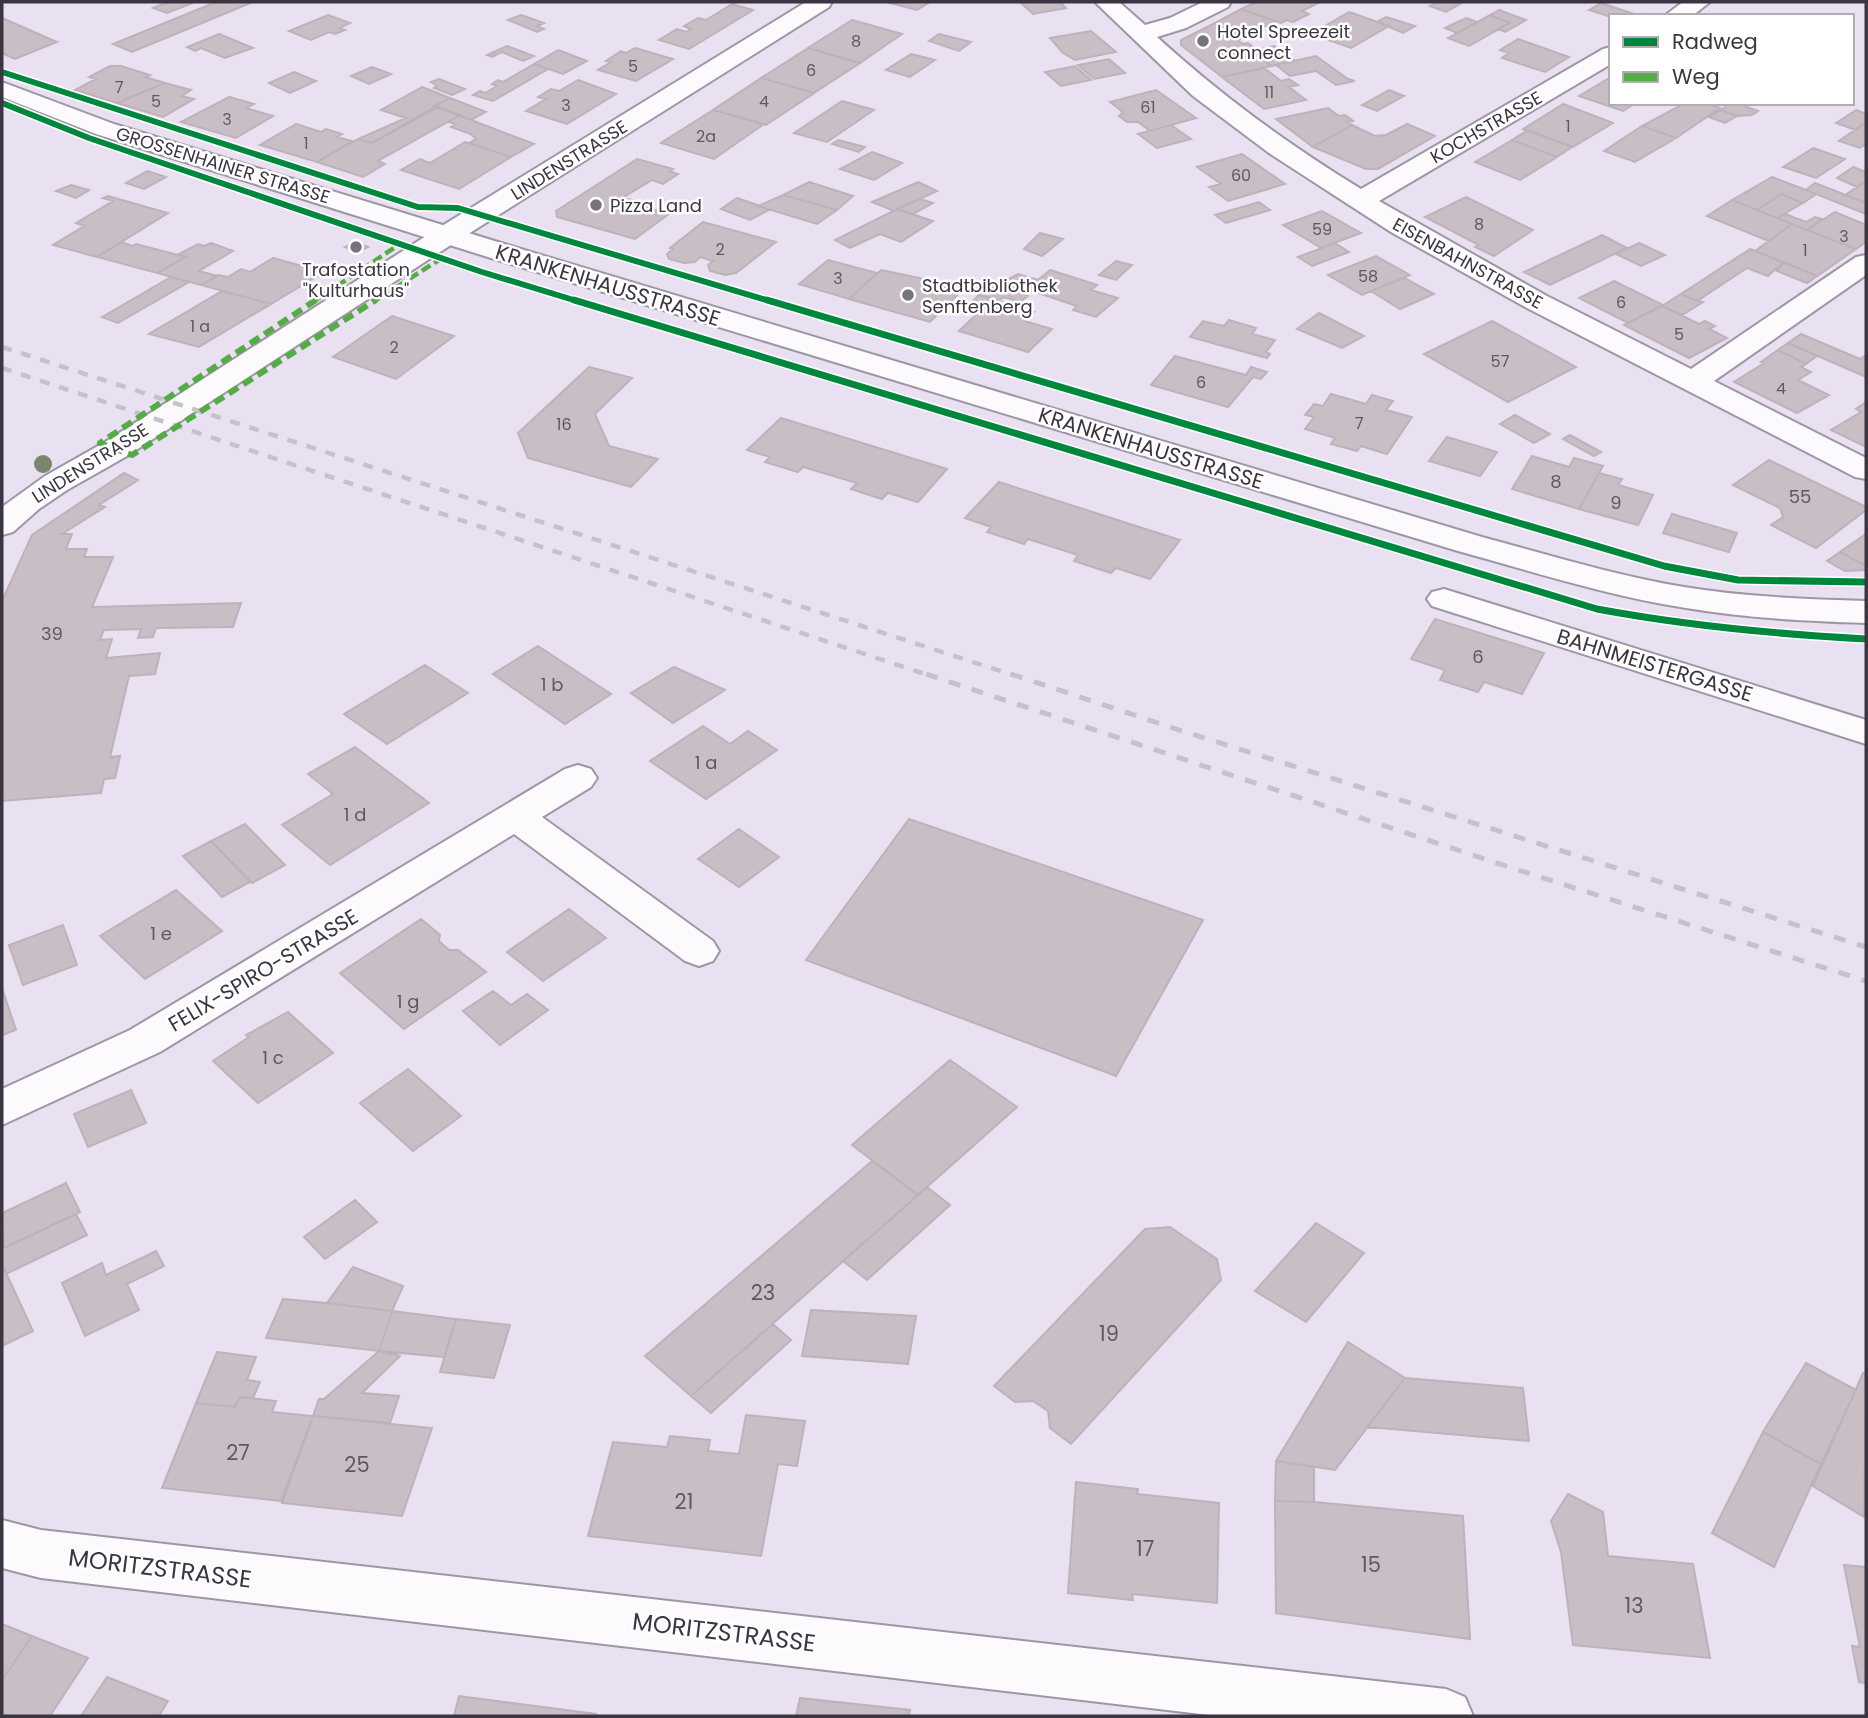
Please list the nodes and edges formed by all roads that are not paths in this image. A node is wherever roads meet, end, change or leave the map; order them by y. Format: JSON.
{"nodes":[{"id":1,"x":821,"y":2,"type":"edge"},
{"id":2,"x":1106,"y":2,"type":"edge"},
{"id":3,"x":1220,"y":2,"type":"edge"},
{"id":4,"x":1699,"y":2,"type":"edge"},
{"id":5,"x":1678,"y":14,"type":"edge"},
{"id":6,"x":1141,"y":34,"type":"junction"},
{"id":7,"x":1609,"y":55,"type":"edge"},
{"id":8,"x":2,"y":89,"type":"edge"},
{"id":9,"x":1361,"y":200,"type":"junction"},
{"id":10,"x":447,"y":235,"type":"junction"},
{"id":11,"x":1866,"y":263,"type":"edge"},
{"id":12,"x":1692,"y":382,"type":"junction"},
{"id":13,"x":1866,"y":470,"type":"edge"},
{"id":14,"x":2,"y":525,"type":"edge"},
{"id":15,"x":1444,"y":599,"type":"dead end"},
{"id":16,"x":1866,"y":612,"type":"edge"},
{"id":17,"x":1866,"y":732,"type":"edge"},
{"id":18,"x":578,"y":778,"type":"dead end"},
{"id":19,"x":516,"y":817,"type":"junction"},
{"id":20,"x":699,"y":951,"type":"dead end"},
{"id":21,"x":2,"y":1108,"type":"edge"},
{"id":22,"x":2,"y":1544,"type":"edge"},
{"id":23,"x":1299,"y":1707,"type":"edge"},
{"id":24,"x":1446,"y":1716,"type":"edge"}],
"edges":[{"from":1,"to":10,"type":"street","name":"LINDENSTRASSE"},
{"from":2,"to":6,"type":"street","name":"EISENBAHNSTRASSE"},
{"from":3,"to":6,"type":"street"},
{"from":4,"to":5,"type":"street"},
{"from":6,"to":9,"type":"street","name":"EISENBAHNSTRASSE"},
{"from":7,"to":9,"type":"street","name":"KOCHSTRASSE"},
{"from":8,"to":10,"type":"street","name":"GROSSENHAINER STRASSE"},
{"from":9,"to":12,"type":"street","name":"EISENBAHNSTRASSE"},
{"from":10,"to":14,"type":"street","name":"LINDENSTRASSE"},
{"from":10,"to":16,"type":"street","name":"KRANKENHAUSSTRASSE"},
{"from":11,"to":12,"type":"street"},
{"from":12,"to":13,"type":"street","name":"EISENBAHNSTRASSE"},
{"from":15,"to":17,"type":"street","name":"BAHNMEISTERGASSE"},
{"from":18,"to":19,"type":"street","name":"FELIX-SPIRO-STRASSE"},
{"from":19,"to":20,"type":"street"},
{"from":19,"to":21,"type":"street","name":"FELIX-SPIRO-STRASSE"},
{"from":22,"to":23,"type":"street","name":"MORITZSTRASSE"},
{"from":23,"to":24,"type":"street","name":"MORITZSTRASSE"}]}
